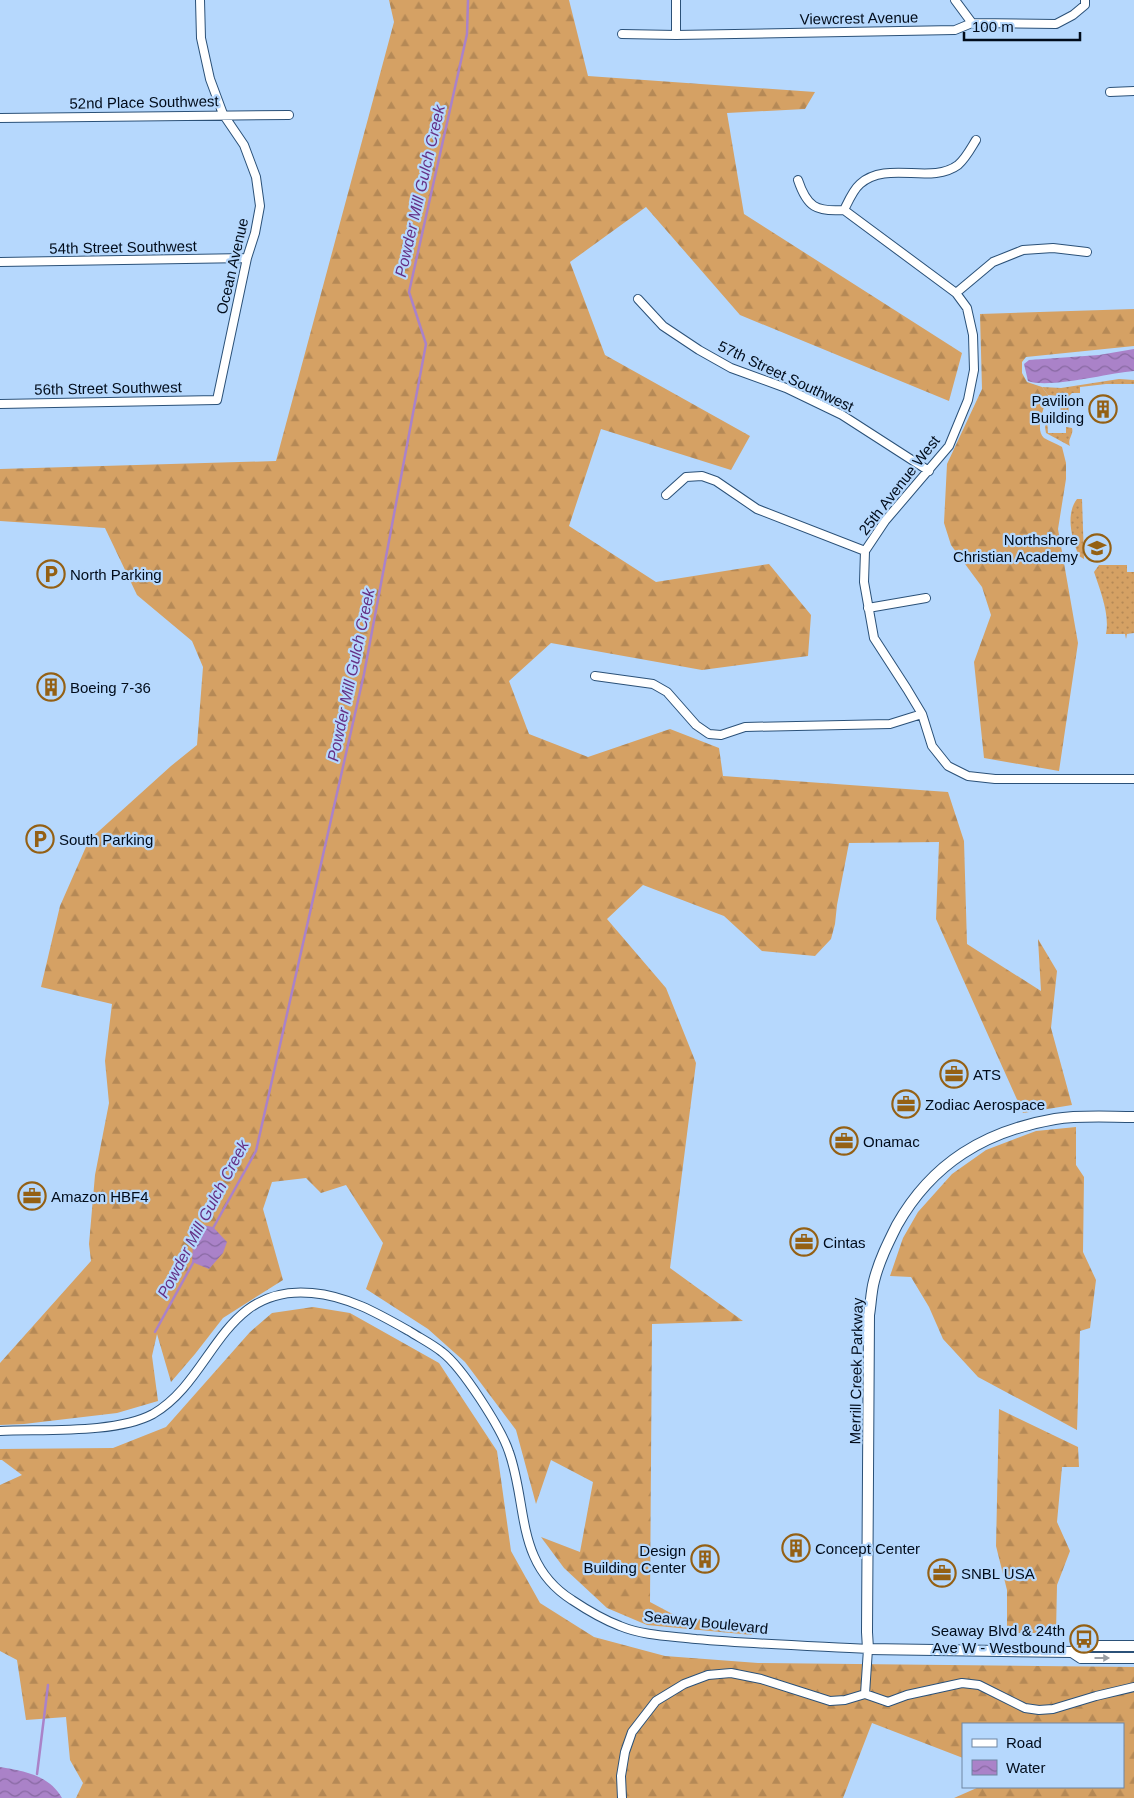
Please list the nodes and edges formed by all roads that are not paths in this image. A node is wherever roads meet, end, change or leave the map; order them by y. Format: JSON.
{"nodes":[{"id":1,"x":200,"y":0,"type":"edge"},
{"id":2,"x":676,"y":0,"type":"edge"},
{"id":3,"x":955,"y":0,"type":"edge"},
{"id":4,"x":1086,"y":0,"type":"edge"},
{"id":5,"x":972,"y":23,"type":"junction"},
{"id":6,"x":622,"y":34,"type":"dead end"},
{"id":7,"x":676,"y":35,"type":"junction"},
{"id":8,"x":1134,"y":91,"type":"edge"},
{"id":9,"x":1110,"y":92,"type":"dead end"},
{"id":10,"x":223,"y":114,"type":"junction"},
{"id":11,"x":289,"y":115,"type":"dead end"},
{"id":12,"x":0,"y":118,"type":"edge"},
{"id":13,"x":976,"y":140,"type":"dead end"},
{"id":14,"x":798,"y":180,"type":"dead end"},
{"id":15,"x":844,"y":210,"type":"junction"},
{"id":16,"x":1087,"y":252,"type":"dead end"},
{"id":17,"x":247,"y":258,"type":"junction"},
{"id":18,"x":0,"y":262,"type":"edge"},
{"id":19,"x":956,"y":293,"type":"junction"},
{"id":20,"x":638,"y":299,"type":"dead end"},
{"id":21,"x":217,"y":400,"type":"joint"},
{"id":22,"x":0,"y":404,"type":"edge"},
{"id":23,"x":929,"y":470,"type":"junction"},
{"id":24,"x":666,"y":495,"type":"dead end"},
{"id":25,"x":866,"y":551,"type":"junction"},
{"id":26,"x":926,"y":598,"type":"dead end"},
{"id":27,"x":868,"y":608,"type":"junction"},
{"id":28,"x":595,"y":676,"type":"dead end"},
{"id":29,"x":922,"y":714,"type":"junction"},
{"id":30,"x":1134,"y":779,"type":"edge"},
{"id":31,"x":1134,"y":1117,"type":"edge"},
{"id":32,"x":0,"y":1430,"type":"edge"},
{"id":33,"x":1134,"y":1646,"type":"edge"},
{"id":34,"x":868,"y":1649,"type":"junction"},
{"id":35,"x":1072,"y":1652,"type":"junction"},
{"id":36,"x":1134,"y":1658,"type":"edge"},
{"id":37,"x":1134,"y":1687,"type":"edge"},
{"id":38,"x":865,"y":1694,"type":"junction"},
{"id":39,"x":622,"y":1798,"type":"edge"}],
"edges":[{"from":1,"to":10,"type":"street","name":"Ocean Avenue"},
{"from":2,"to":7,"type":"street"},
{"from":3,"to":5,"type":"street"},
{"from":4,"to":5,"type":"street","name":"Viewcrest Avenue"},
{"from":5,"to":7,"type":"street","name":"Viewcrest Avenue"},
{"from":6,"to":7,"type":"street","name":"Viewcrest Avenue"},
{"from":8,"to":9,"type":"street"},
{"from":10,"to":11,"type":"street","name":"52nd Place Southwest"},
{"from":10,"to":12,"type":"street","name":"52nd Place Southwest"},
{"from":10,"to":17,"type":"street","name":"Ocean Avenue"},
{"from":13,"to":15,"type":"street"},
{"from":14,"to":15,"type":"street"},
{"from":15,"to":19,"type":"street","name":"25th Avenue West"},
{"from":16,"to":19,"type":"street"},
{"from":17,"to":18,"type":"street","name":"54th Street Southwest"},
{"from":17,"to":21,"type":"street","name":"Ocean Avenue"},
{"from":19,"to":23,"type":"street","name":"25th Avenue West"},
{"from":20,"to":23,"type":"street","name":"57th Street Southwest"},
{"from":21,"to":22,"type":"street","name":"56th Street Southwest"},
{"from":23,"to":25,"type":"street","name":"25th Avenue West"},
{"from":24,"to":25,"type":"street"},
{"from":25,"to":27,"type":"street","name":"25th Avenue West"},
{"from":26,"to":27,"type":"street"},
{"from":27,"to":29,"type":"street","name":"25th Avenue West"},
{"from":28,"to":29,"type":"street"},
{"from":29,"to":30,"type":"street","name":"25th Avenue West"},
{"from":31,"to":34,"type":"street","name":"Merrill Creek Parkway"},
{"from":32,"to":34,"type":"street","name":"Seaway Boulevard"},
{"from":33,"to":35,"type":"street","name":"Seaway Boulevard"},
{"from":34,"to":35,"type":"street","name":"Seaway Boulevard"},
{"from":34,"to":38,"type":"street"},
{"from":35,"to":36,"type":"street","name":"Seaway Boulevard","one_way":true},
{"from":37,"to":38,"type":"street"},
{"from":38,"to":39,"type":"street"}]}
